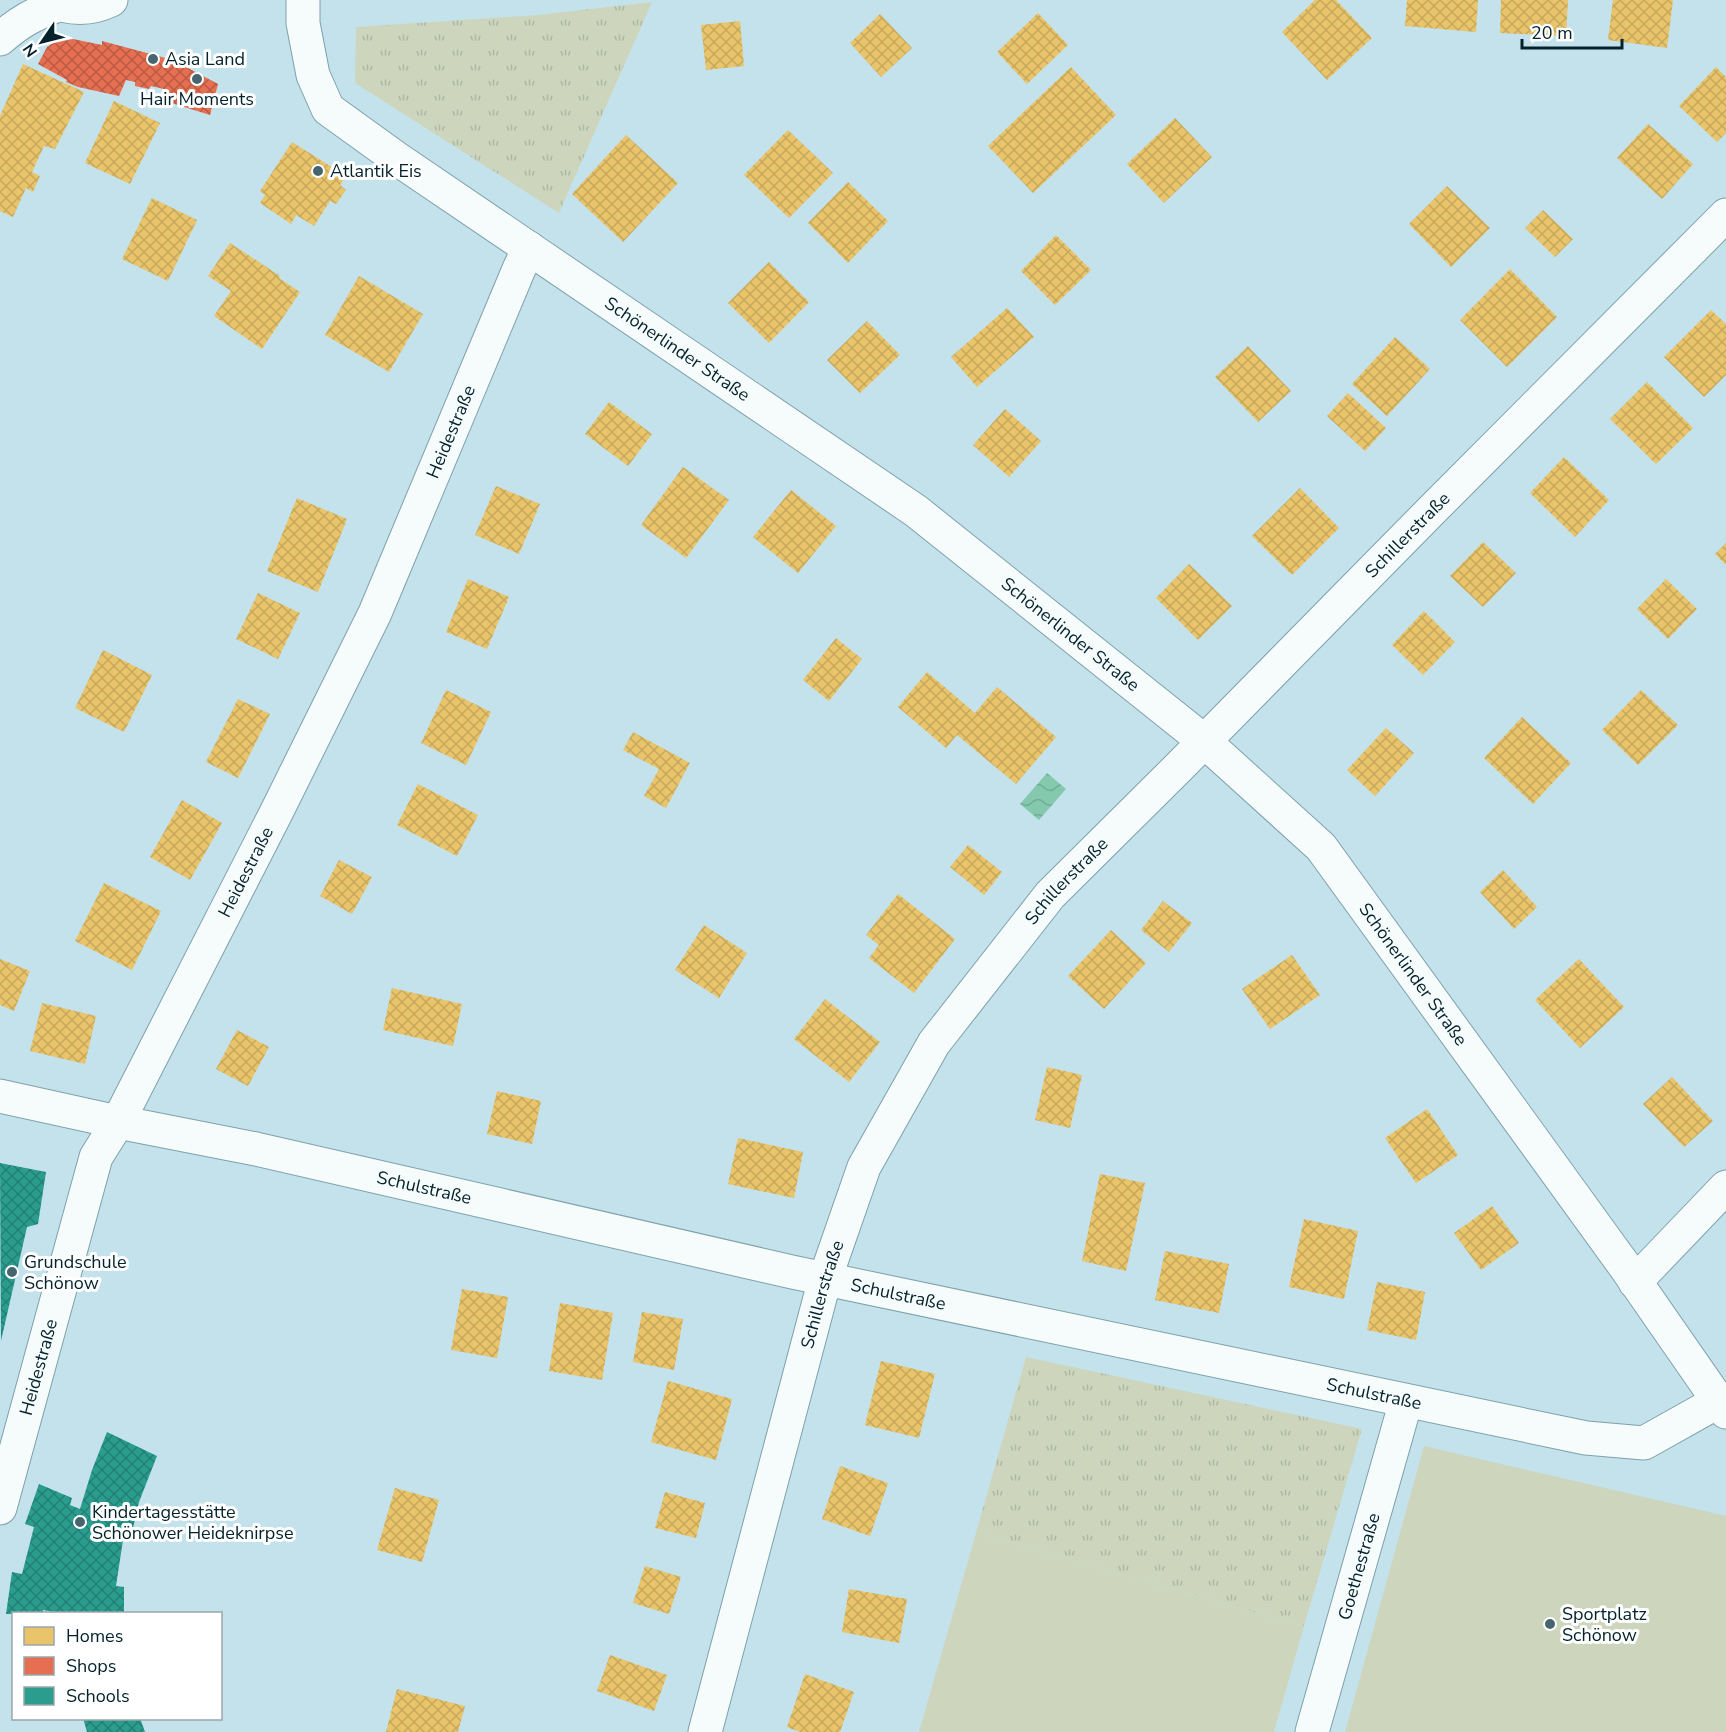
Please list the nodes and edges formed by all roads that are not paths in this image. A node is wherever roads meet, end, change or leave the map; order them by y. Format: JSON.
{"nodes":[{"id":1,"x":111,"y":0,"type":"edge"},
{"id":2,"x":303,"y":0,"type":"edge"},
{"id":3,"x":53,"y":2,"type":"edge"},
{"id":4,"x":0,"y":39,"type":"edge"},
{"id":5,"x":1726,"y":214,"type":"edge"},
{"id":6,"x":529,"y":248,"type":"junction"},
{"id":7,"x":1204,"y":741,"type":"junction"},
{"id":8,"x":0,"y":1096,"type":"edge"},
{"id":9,"x":118,"y":1122,"type":"junction"},
{"id":10,"x":1726,"y":1187,"type":"edge"},
{"id":11,"x":825,"y":1279,"type":"junction"},
{"id":12,"x":1635,"y":1282,"type":"junction"},
{"id":13,"x":1406,"y":1401,"type":"junction"},
{"id":14,"x":1723,"y":1406,"type":"edge"},
{"id":15,"x":0,"y":1508,"type":"edge"},
{"id":16,"x":705,"y":1732,"type":"edge"},
{"id":17,"x":1312,"y":1732,"type":"edge"}],
"edges":[{"from":1,"to":3,"type":"street"},
{"from":2,"to":6,"type":"street","name":"Schönerlinder Straße"},
{"from":3,"to":4,"type":"street"},
{"from":5,"to":7,"type":"street","name":"Schillerstraße"},
{"from":6,"to":7,"type":"street","name":"Schönerlinder Straße"},
{"from":6,"to":9,"type":"street","name":"Heidestraße"},
{"from":7,"to":11,"type":"street","name":"Schillerstraße"},
{"from":7,"to":12,"type":"street","name":"Schönerlinder Straße"},
{"from":8,"to":9,"type":"street","name":"Schulstraße"},
{"from":9,"to":11,"type":"street","name":"Schulstraße"},
{"from":9,"to":15,"type":"street","name":"Heidestraße"},
{"from":10,"to":12,"type":"street"},
{"from":11,"to":13,"type":"street","name":"Schulstraße"},
{"from":11,"to":16,"type":"street","name":"Schillerstraße"},
{"from":12,"to":14,"type":"street","name":"Schönerlinder Straße"},
{"from":13,"to":14,"type":"street","name":"Schulstraße"},
{"from":13,"to":17,"type":"street","name":"Goethestraße"}]}
